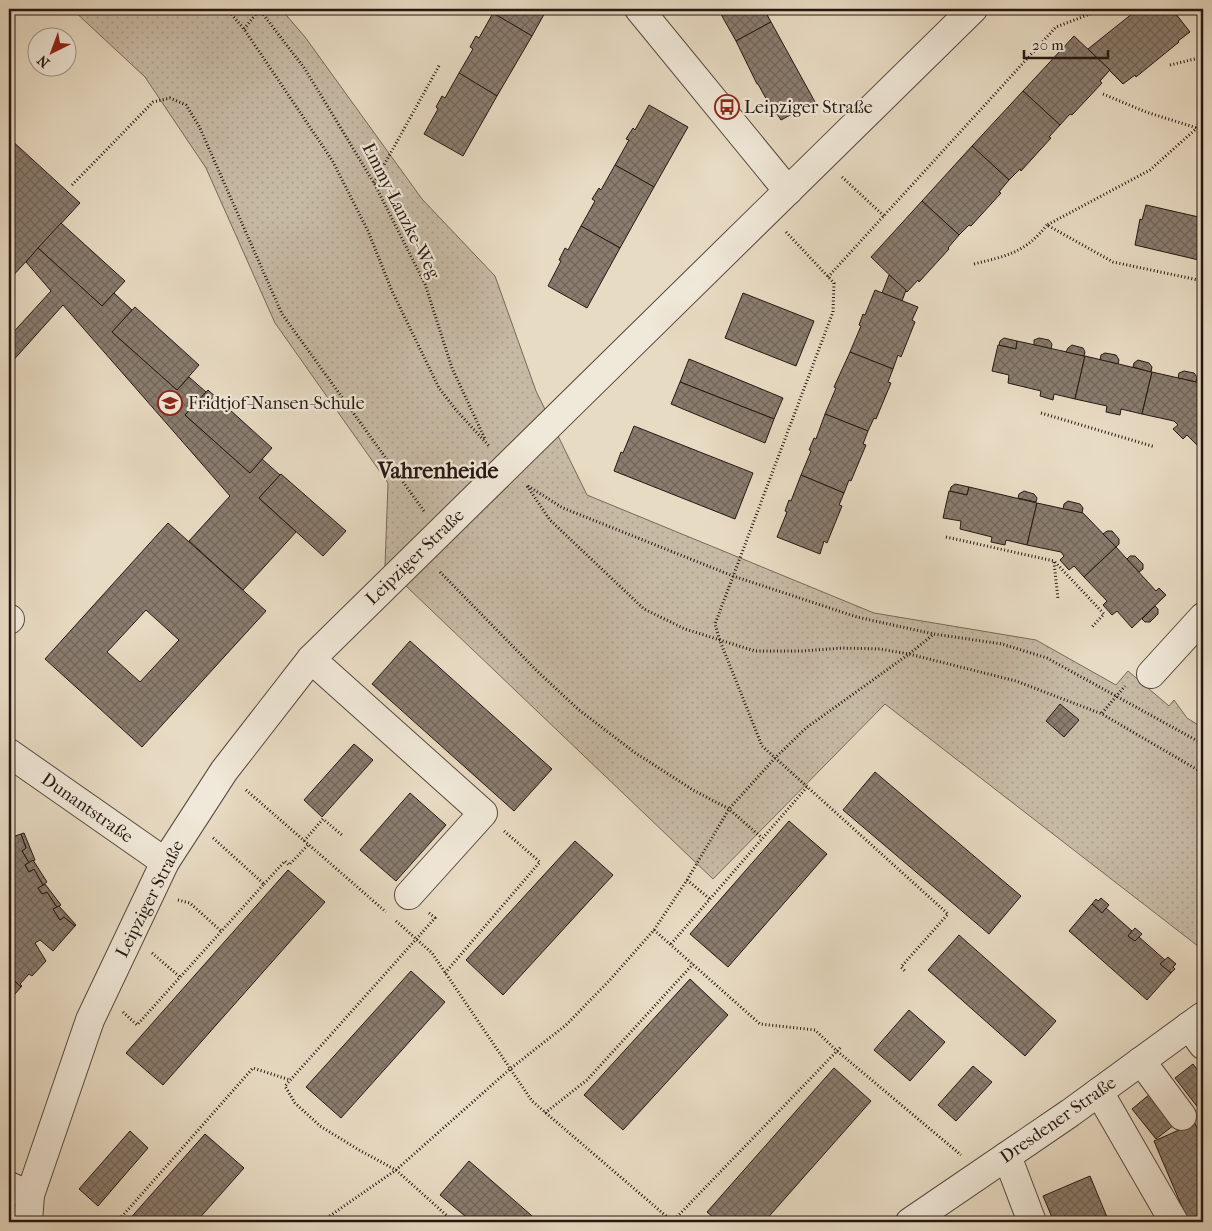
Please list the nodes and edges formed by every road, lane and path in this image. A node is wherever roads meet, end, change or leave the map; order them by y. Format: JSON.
{"nodes":[{"id":1,"x":227,"y":9,"type":"edge"},
{"id":2,"x":260,"y":9,"type":"edge"},
{"id":3,"x":639,"y":9,"type":"edge"},
{"id":4,"x":974,"y":9,"type":"edge"},
{"id":5,"x":1103,"y":9,"type":"edge"},
{"id":6,"x":244,"y":29,"type":"junction"},
{"id":7,"x":1203,"y":57,"type":"edge"},
{"id":8,"x":440,"y":64,"type":"dead end"},
{"id":9,"x":1170,"y":65,"type":"dead end"},
{"id":10,"x":1103,"y":94,"type":"dead end"},
{"id":11,"x":1203,"y":112,"type":"edge"},
{"id":12,"x":1201,"y":123,"type":"edge"},
{"id":13,"x":1197,"y":128,"type":"junction"},
{"id":14,"x":821,"y":158,"type":"junction"},
{"id":15,"x":374,"y":183,"type":"junction"},
{"id":16,"x":72,"y":185,"type":"dead end"},
{"id":17,"x":788,"y":191,"type":"junction"},
{"id":18,"x":766,"y":212,"type":"junction"},
{"id":19,"x":884,"y":216,"type":"junction"},
{"id":20,"x":1048,"y":225,"type":"junction"},
{"id":21,"x":974,"y":264,"type":"dead end"},
{"id":22,"x":828,"y":277,"type":"junction"},
{"id":23,"x":1203,"y":281,"type":"edge"},
{"id":24,"x":1040,"y":413,"type":"dead end"},
{"id":25,"x":1155,"y":448,"type":"dead end"},
{"id":26,"x":440,"y":533,"type":"junction"},
{"id":27,"x":946,"y":538,"type":"dead end"},
{"id":28,"x":420,"y":552,"type":"junction"},
{"id":29,"x":1054,"y":562,"type":"junction"},
{"id":30,"x":733,"y":576,"type":"junction"},
{"id":31,"x":1058,"y":599,"type":"dead end"},
{"id":32,"x":1203,"y":617,"type":"edge"},
{"id":33,"x":1092,"y":627,"type":"dead end"},
{"id":34,"x":934,"y":634,"type":"junction"},
{"id":35,"x":720,"y":641,"type":"junction"},
{"id":36,"x":909,"y":654,"type":"junction"},
{"id":37,"x":311,"y":659,"type":"junction"},
{"id":38,"x":1151,"y":674,"type":"joint"},
{"id":39,"x":1117,"y":696,"type":"junction"},
{"id":40,"x":1102,"y":714,"type":"junction"},
{"id":41,"x":1203,"y":744,"type":"edge"},
{"id":42,"x":9,"y":753,"type":"edge"},
{"id":43,"x":775,"y":758,"type":"junction"},
{"id":44,"x":224,"y":771,"type":"junction"},
{"id":45,"x":1203,"y":774,"type":"edge"},
{"id":46,"x":807,"y":787,"type":"junction"},
{"id":47,"x":729,"y":809,"type":"junction"},
{"id":48,"x":483,"y":813,"type":"junction"},
{"id":49,"x":193,"y":820,"type":"junction"},
{"id":50,"x":342,"y":836,"type":"dead end"},
{"id":51,"x":762,"y":838,"type":"junction"},
{"id":52,"x":304,"y":841,"type":"junction"},
{"id":53,"x":308,"y":844,"type":"junction"},
{"id":54,"x":165,"y":862,"type":"junction"},
{"id":55,"x":687,"y":880,"type":"junction"},
{"id":56,"x":264,"y":884,"type":"junction"},
{"id":57,"x":410,"y":895,"type":"joint"},
{"id":58,"x":710,"y":899,"type":"junction"},
{"id":59,"x":136,"y":924,"type":"junction"},
{"id":60,"x":654,"y":930,"type":"junction"},
{"id":61,"x":221,"y":932,"type":"junction"},
{"id":62,"x":416,"y":939,"type":"junction"},
{"id":63,"x":671,"y":944,"type":"junction"},
{"id":64,"x":693,"y":964,"type":"junction"},
{"id":65,"x":445,"y":972,"type":"junction"},
{"id":66,"x":906,"y":972,"type":"dead end"},
{"id":67,"x":180,"y":977,"type":"junction"},
{"id":68,"x":102,"y":994,"type":"junction"},
{"id":69,"x":1199,"y":1029,"type":"edge"},
{"id":70,"x":842,"y":1047,"type":"dead end"},
{"id":71,"x":837,"y":1051,"type":"junction"},
{"id":72,"x":1141,"y":1061,"type":"junction"},
{"id":73,"x":510,"y":1069,"type":"junction"},
{"id":74,"x":290,"y":1080,"type":"junction"},
{"id":75,"x":1099,"y":1092,"type":"junction"},
{"id":76,"x":545,"y":1113,"type":"junction"},
{"id":77,"x":1182,"y":1116,"type":"dead end"},
{"id":78,"x":1007,"y":1156,"type":"junction"},
{"id":79,"x":396,"y":1170,"type":"junction"},
{"id":80,"x":982,"y":1173,"type":"junction"},
{"id":81,"x":20,"y":1191,"type":"edge"},
{"id":82,"x":28,"y":1222,"type":"edge"},
{"id":83,"x":117,"y":1222,"type":"edge"},
{"id":84,"x":321,"y":1222,"type":"edge"},
{"id":85,"x":454,"y":1222,"type":"edge"},
{"id":86,"x":672,"y":1222,"type":"edge"},
{"id":87,"x":910,"y":1222,"type":"edge"},
{"id":88,"x":1032,"y":1222,"type":"edge"},
{"id":89,"x":1174,"y":1222,"type":"edge"}],
"edges":[{"from":1,"to":6,"type":"path"},
{"from":2,"to":6,"type":"path"},
{"from":2,"to":15,"type":"path","name":"Emmy-Lanzke-Weg"},
{"from":3,"to":17,"type":"street"},
{"from":4,"to":14,"type":"street","name":"Leipziger Straße"},
{"from":5,"to":19,"type":"path"},
{"from":6,"to":15,"type":"path","name":"Emmy-Lanzke-Weg"},
{"from":7,"to":9,"type":"path"},
{"from":8,"to":15,"type":"path"},
{"from":10,"to":13,"type":"path"},
{"from":11,"to":12,"type":"path"},
{"from":12,"to":13,"type":"path"},
{"from":13,"to":20,"type":"path"},
{"from":14,"to":17,"type":"street","name":"Leipziger Straße"},
{"from":14,"to":19,"type":"path"},
{"from":16,"to":26,"type":"path"},
{"from":17,"to":18,"type":"street","name":"Leipziger Straße"},
{"from":18,"to":22,"type":"path"},
{"from":18,"to":26,"type":"street","name":"Leipziger Straße"},
{"from":19,"to":22,"type":"path"},
{"from":20,"to":21,"type":"path"},
{"from":20,"to":23,"type":"path"},
{"from":22,"to":30,"type":"path"},
{"from":24,"to":25,"type":"path"},
{"from":26,"to":28,"type":"street","name":"Leipziger Straße"},
{"from":27,"to":29,"type":"path"},
{"from":28,"to":37,"type":"street","name":"Leipziger Straße"},
{"from":28,"to":47,"type":"path"},
{"from":29,"to":31,"type":"path"},
{"from":29,"to":33,"type":"path"},
{"from":30,"to":34,"type":"path"},
{"from":30,"to":35,"type":"path"},
{"from":30,"to":35,"type":"path"},
{"from":32,"to":38,"type":"street"},
{"from":34,"to":36,"type":"path"},
{"from":34,"to":39,"type":"path"},
{"from":35,"to":36,"type":"path"},
{"from":35,"to":43,"type":"path"},
{"from":36,"to":40,"type":"path"},
{"from":36,"to":43,"type":"path"},
{"from":37,"to":44,"type":"street","name":"Leipziger Straße"},
{"from":37,"to":48,"type":"street"},
{"from":38,"to":39,"type":"path"},
{"from":39,"to":40,"type":"path"},
{"from":39,"to":41,"type":"path"},
{"from":40,"to":45,"type":"path"},
{"from":42,"to":54,"type":"street","name":"Dunantstraße"},
{"from":43,"to":46,"type":"path"},
{"from":43,"to":47,"type":"path"},
{"from":44,"to":49,"type":"street","name":"Leipziger Straße"},
{"from":44,"to":52,"type":"path"},
{"from":46,"to":51,"type":"path"},
{"from":46,"to":66,"type":"path"},
{"from":47,"to":51,"type":"path"},
{"from":47,"to":55,"type":"path"},
{"from":48,"to":57,"type":"street"},
{"from":48,"to":65,"type":"path"},
{"from":49,"to":54,"type":"street","name":"Leipziger Straße"},
{"from":49,"to":56,"type":"path"},
{"from":50,"to":52,"type":"path"},
{"from":51,"to":58,"type":"path"},
{"from":52,"to":53,"type":"path"},
{"from":53,"to":56,"type":"path"},
{"from":53,"to":62,"type":"path"},
{"from":54,"to":59,"type":"street","name":"Leipziger Straße"},
{"from":55,"to":58,"type":"path"},
{"from":55,"to":60,"type":"path"},
{"from":56,"to":61,"type":"path"},
{"from":57,"to":62,"type":"path"},
{"from":58,"to":63,"type":"path"},
{"from":59,"to":61,"type":"path"},
{"from":59,"to":67,"type":"path"},
{"from":59,"to":68,"type":"street","name":"Leipziger Straße"},
{"from":60,"to":63,"type":"path"},
{"from":60,"to":73,"type":"path"},
{"from":61,"to":67,"type":"path"},
{"from":62,"to":65,"type":"path"},
{"from":62,"to":74,"type":"path"},
{"from":63,"to":64,"type":"path"},
{"from":64,"to":71,"type":"path"},
{"from":64,"to":76,"type":"path"},
{"from":65,"to":73,"type":"path"},
{"from":67,"to":68,"type":"path"},
{"from":68,"to":81,"type":"street","name":"Leipziger Straße"},
{"from":69,"to":72,"type":"street","name":"Dresdener Straße"},
{"from":70,"to":71,"type":"path"},
{"from":71,"to":80,"type":"path"},
{"from":71,"to":86,"type":"path"},
{"from":72,"to":75,"type":"street","name":"Dresdener Straße"},
{"from":72,"to":77,"type":"street"},
{"from":73,"to":76,"type":"path"},
{"from":73,"to":79,"type":"path"},
{"from":74,"to":79,"type":"path"},
{"from":74,"to":83,"type":"path"},
{"from":75,"to":78,"type":"street","name":"Dresdener Straße"},
{"from":75,"to":89,"type":"street"},
{"from":76,"to":86,"type":"path"},
{"from":78,"to":80,"type":"street","name":"Dresdener Straße"},
{"from":78,"to":88,"type":"street"},
{"from":79,"to":84,"type":"path"},
{"from":79,"to":85,"type":"path"},
{"from":80,"to":87,"type":"street","name":"Dresdener Straße"},
{"from":81,"to":82,"type":"street","name":"Leipziger Straße"}]}
